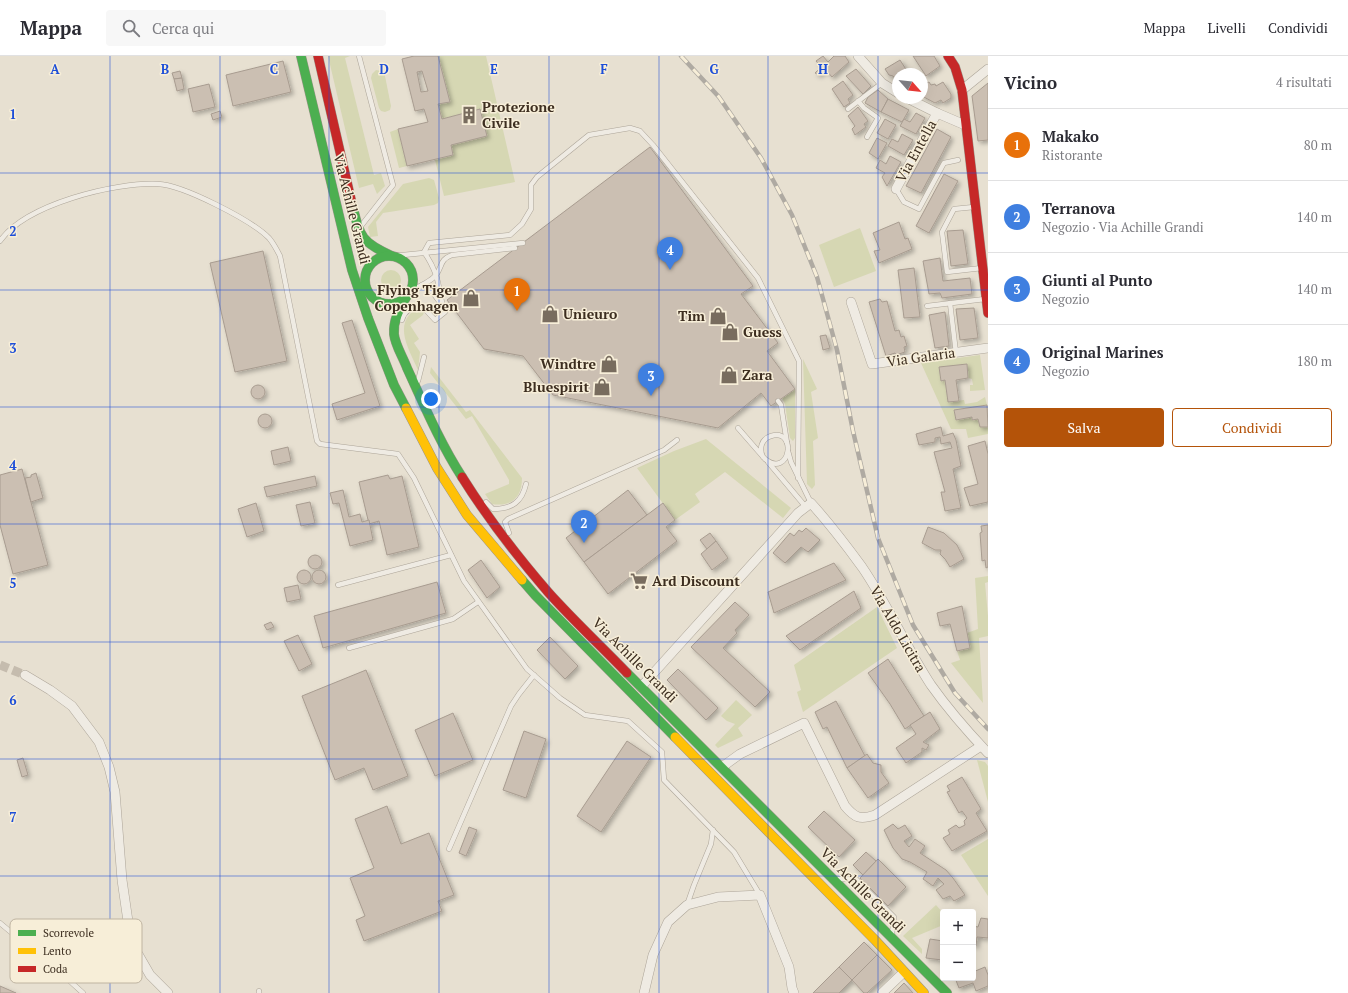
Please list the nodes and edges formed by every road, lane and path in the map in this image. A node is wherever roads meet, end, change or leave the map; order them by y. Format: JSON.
{"nodes":[{"id":1,"x":301,"y":56,"type":"edge"},
{"id":2,"x":307,"y":56,"type":"edge"},
{"id":3,"x":318,"y":56,"type":"edge"},
{"id":4,"x":359,"y":56,"type":"edge"},
{"id":5,"x":858,"y":56,"type":"edge"},
{"id":6,"x":948,"y":56,"type":"edge"},
{"id":7,"x":988,"y":69,"type":"edge"},
{"id":8,"x":882,"y":83,"type":"junction"},
{"id":9,"x":892,"y":89,"type":"edge"},
{"id":10,"x":962,"y":90,"type":"junction"},
{"id":11,"x":858,"y":101,"type":"junction"},
{"id":12,"x":919,"y":104,"type":"edge"},
{"id":13,"x":848,"y":109,"type":"dead end"},
{"id":14,"x":937,"y":113,"type":"junction"},
{"id":15,"x":965,"y":125,"type":"junction"},
{"id":16,"x":867,"y":137,"type":"dead end"},
{"id":17,"x":958,"y":160,"type":"dead end"},
{"id":18,"x":896,"y":189,"type":"joint"},
{"id":19,"x":975,"y":207,"type":"junction"},
{"id":20,"x":358,"y":229,"type":"junction"},
{"id":21,"x":0,"y":241,"type":"edge"},
{"id":22,"x":523,"y":243,"type":"dead end"},
{"id":23,"x":515,"y":248,"type":"dead end"},
{"id":24,"x":424,"y":252,"type":"junction"},
{"id":25,"x":984,"y":253,"type":"edge"},
{"id":26,"x":392,"y":256,"type":"junction"},
{"id":27,"x":983,"y":268,"type":"junction"},
{"id":28,"x":436,"y":275,"type":"junction"},
{"id":29,"x":366,"y":282,"type":"junction"},
{"id":30,"x":422,"y":285,"type":"junction"},
{"id":31,"x":409,"y":292,"type":"junction"},
{"id":32,"x":986,"y":299,"type":"junction"},
{"id":33,"x":851,"y":302,"type":"dead end"},
{"id":34,"x":950,"y":303,"type":"junction"},
{"id":35,"x":442,"y":305,"type":"junction"},
{"id":36,"x":927,"y":306,"type":"dead end"},
{"id":37,"x":988,"y":313,"type":"edge"},
{"id":38,"x":400,"y":324,"type":"dead end"},
{"id":39,"x":988,"y":348,"type":"edge"},
{"id":40,"x":956,"y":353,"type":"junction"},
{"id":41,"x":424,"y":357,"type":"dead end"},
{"id":42,"x":413,"y":368,"type":"dead end"},
{"id":43,"x":418,"y":382,"type":"junction"},
{"id":44,"x":778,"y":401,"type":"dead end"},
{"id":45,"x":430,"y":406,"type":"dead end"},
{"id":46,"x":437,"y":418,"type":"dead end"},
{"id":47,"x":738,"y":428,"type":"dead end"},
{"id":48,"x":439,"y":437,"type":"junction"},
{"id":49,"x":677,"y":440,"type":"dead end"},
{"id":50,"x":787,"y":443,"type":"junction"},
{"id":51,"x":788,"y":451,"type":"junction"},
{"id":52,"x":448,"y":454,"type":"junction"},
{"id":53,"x":764,"y":457,"type":"junction"},
{"id":54,"x":768,"y":462,"type":"junction"},
{"id":55,"x":464,"y":470,"type":"dead end"},
{"id":56,"x":798,"y":478,"type":"junction"},
{"id":57,"x":472,"y":482,"type":"dead end"},
{"id":58,"x":526,"y":484,"type":"dead end"},
{"id":59,"x":808,"y":504,"type":"junction"},
{"id":60,"x":482,"y":532,"type":"junction"},
{"id":61,"x":512,"y":539,"type":"dead end"},
{"id":62,"x":451,"y":555,"type":"junction"},
{"id":63,"x":534,"y":566,"type":"dead end"},
{"id":64,"x":536,"y":578,"type":"junction"},
{"id":65,"x":338,"y":585,"type":"dead end"},
{"id":66,"x":478,"y":602,"type":"junction"},
{"id":67,"x":349,"y":648,"type":"dead end"},
{"id":68,"x":25,"y":675,"type":"tunnel mouth"},
{"id":69,"x":534,"y":676,"type":"junction"},
{"id":70,"x":641,"y":687,"type":"junction"},
{"id":71,"x":981,"y":746,"type":"junction"},
{"id":72,"x":988,"y":753,"type":"edge"},
{"id":73,"x":722,"y":767,"type":"junction"},
{"id":74,"x":713,"y":830,"type":"junction"},
{"id":75,"x":449,"y":850,"type":"dead end"},
{"id":76,"x":834,"y":879,"type":"junction"},
{"id":77,"x":760,"y":895,"type":"junction"},
{"id":78,"x":687,"y":905,"type":"junction"},
{"id":79,"x":128,"y":919,"type":"edge"},
{"id":80,"x":0,"y":923,"type":"edge"},
{"id":81,"x":10,"y":931,"type":"edge"},
{"id":82,"x":891,"y":938,"type":"junction"},
{"id":83,"x":142,"y":961,"type":"edge"},
{"id":84,"x":904,"y":972,"type":"junction"},
{"id":85,"x":72,"y":983,"type":"edge"},
{"id":86,"x":83,"y":993,"type":"edge"},
{"id":87,"x":168,"y":993,"type":"edge"},
{"id":88,"x":644,"y":993,"type":"edge"},
{"id":89,"x":794,"y":993,"type":"edge"},
{"id":90,"x":882,"y":993,"type":"edge"},
{"id":91,"x":924,"y":993,"type":"edge"},
{"id":92,"x":947,"y":993,"type":"edge"}],
"edges":[{"from":1,"to":60,"type":"main road","name":"Via Achille Grandi"},
{"from":2,"to":29,"type":"main road","name":"Via Achille Grandi"},
{"from":3,"to":20,"type":"main road","name":"Via Achille Grandi"},
{"from":4,"to":20,"type":"lane"},
{"from":5,"to":8,"type":"street"},
{"from":6,"to":10,"type":"main road"},
{"from":7,"to":10,"type":"street"},
{"from":8,"to":9,"type":"street"},
{"from":8,"to":11,"type":"lane"},
{"from":10,"to":15,"type":"main road"},
{"from":11,"to":13,"type":"lane"},
{"from":11,"to":16,"type":"lane"},
{"from":12,"to":14,"type":"street"},
{"from":14,"to":15,"type":"street"},
{"from":14,"to":18,"type":"street","name":"Via Entella"},
{"from":15,"to":19,"type":"main road"},
{"from":17,"to":18,"type":"lane"},
{"from":19,"to":25,"type":"main road"},
{"from":19,"to":27,"type":"lane"},
{"from":20,"to":26,"type":"main road","name":"Via Achille Grandi"},
{"from":21,"to":62,"type":"lane"},
{"from":22,"to":24,"type":"lane"},
{"from":23,"to":28,"type":"lane"},
{"from":24,"to":26,"type":"lane"},
{"from":24,"to":28,"type":"lane"},
{"from":24,"to":56,"type":"lane"},
{"from":25,"to":27,"type":"main road"},
{"from":26,"to":29,"type":"main road"},
{"from":26,"to":31,"type":"main road"},
{"from":27,"to":32,"type":"main road"},
{"from":28,"to":30,"type":"lane"},
{"from":28,"to":35,"type":"lane"},
{"from":29,"to":31,"type":"main road"},
{"from":29,"to":60,"type":"main road","name":"Via Achille Grandi"},
{"from":30,"to":31,"type":"lane"},
{"from":30,"to":35,"type":"lane"},
{"from":31,"to":48,"type":"main road","name":"Via Achille Grandi"},
{"from":32,"to":34,"type":"lane"},
{"from":32,"to":37,"type":"main road"},
{"from":33,"to":40,"type":"street","name":"Via Galaria"},
{"from":34,"to":36,"type":"lane"},
{"from":34,"to":40,"type":"lane"},
{"from":35,"to":38,"type":"lane"},
{"from":39,"to":40,"type":"street","name":"Via Galaria"},
{"from":41,"to":43,"type":"lane"},
{"from":42,"to":43,"type":"lane"},
{"from":43,"to":45,"type":"lane"},
{"from":44,"to":50,"type":"lane"},
{"from":46,"to":48,"type":"lane"},
{"from":47,"to":53,"type":"lane"},
{"from":48,"to":52,"type":"main road","name":"Via Achille Grandi"},
{"from":49,"to":61,"type":"lane"},
{"from":50,"to":51,"type":"lane"},
{"from":50,"to":53,"type":"lane"},
{"from":51,"to":54,"type":"lane"},
{"from":51,"to":56,"type":"lane"},
{"from":52,"to":55,"type":"lane"},
{"from":52,"to":64,"type":"main road","name":"Via Achille Grandi"},
{"from":53,"to":54,"type":"lane"},
{"from":54,"to":59,"type":"lane"},
{"from":56,"to":59,"type":"lane"},
{"from":57,"to":58,"type":"lane"},
{"from":59,"to":70,"type":"street"},
{"from":59,"to":71,"type":"street","name":"Via Aldo Licitra"},
{"from":60,"to":84,"type":"main road","name":"Via Achille Grandi"},
{"from":62,"to":65,"type":"lane"},
{"from":62,"to":66,"type":"lane"},
{"from":63,"to":64,"type":"lane"},
{"from":64,"to":70,"type":"main road","name":"Via Achille Grandi"},
{"from":66,"to":67,"type":"lane"},
{"from":66,"to":69,"type":"lane"},
{"from":68,"to":79,"type":"street"},
{"from":69,"to":74,"type":"lane"},
{"from":69,"to":75,"type":"lane"},
{"from":70,"to":73,"type":"main road","name":"Via Achille Grandi"},
{"from":71,"to":72,"type":"street","name":"Via Aldo Licitra"},
{"from":71,"to":73,"type":"street"},
{"from":73,"to":76,"type":"main road","name":"Via Achille Grandi"},
{"from":74,"to":77,"type":"lane"},
{"from":74,"to":78,"type":"lane"},
{"from":76,"to":82,"type":"main road","name":"Via Achille Grandi"},
{"from":76,"to":82,"type":"lane"},
{"from":77,"to":78,"type":"street"},
{"from":77,"to":89,"type":"street"},
{"from":78,"to":88,"type":"street"},
{"from":80,"to":81,"type":"lane"},
{"from":82,"to":92,"type":"main road","name":"Via Achille Grandi"},
{"from":83,"to":87,"type":"street"},
{"from":84,"to":90,"type":"street"},
{"from":84,"to":91,"type":"main road","name":"Via Achille Grandi"},
{"from":85,"to":86,"type":"lane"}]}
